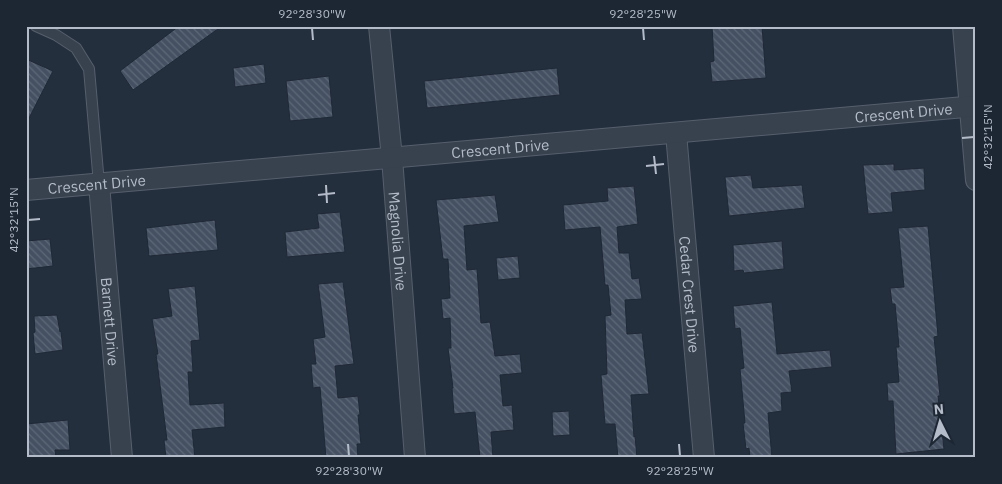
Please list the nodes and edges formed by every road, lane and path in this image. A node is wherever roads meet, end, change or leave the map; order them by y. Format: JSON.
{"nodes":[{"id":1,"x":36,"y":26,"type":"edge"},
{"id":2,"x":379,"y":26,"type":"edge"},
{"id":3,"x":963,"y":26,"type":"edge"},
{"id":4,"x":973,"y":106,"type":"edge"},
{"id":5,"x":676,"y":133,"type":"junction"},
{"id":6,"x":392,"y":158,"type":"junction"},
{"id":7,"x":976,"y":180,"type":"edge"},
{"id":8,"x":99,"y":184,"type":"junction"},
{"id":9,"x":26,"y":190,"type":"edge"},
{"id":10,"x":122,"y":458,"type":"edge"},
{"id":11,"x":415,"y":458,"type":"edge"},
{"id":12,"x":704,"y":458,"type":"edge"}],
"edges":[{"from":1,"to":8,"type":"lane"},
{"from":2,"to":6,"type":"street","name":"Magnolia Drive"},
{"from":3,"to":4,"type":"street"},
{"from":4,"to":5,"type":"street","name":"Crescent Drive"},
{"from":4,"to":7,"type":"street"},
{"from":5,"to":6,"type":"street","name":"Crescent Drive"},
{"from":5,"to":12,"type":"street","name":"Cedar Crest Drive"},
{"from":6,"to":8,"type":"street","name":"Crescent Drive"},
{"from":6,"to":11,"type":"street","name":"Magnolia Drive"},
{"from":8,"to":9,"type":"street","name":"Crescent Drive"},
{"from":8,"to":10,"type":"street","name":"Barnett Drive"}]}
